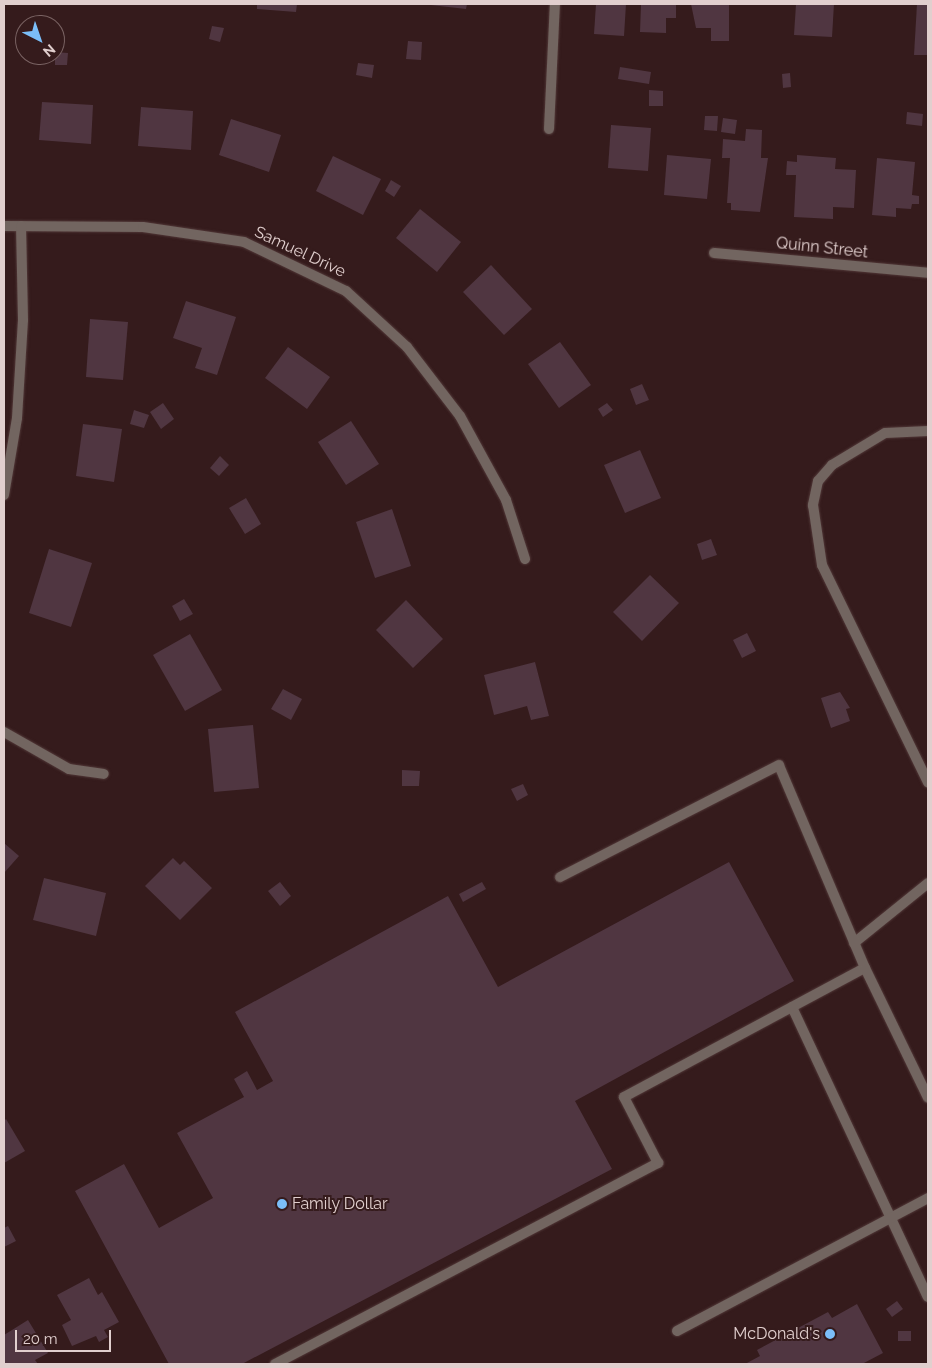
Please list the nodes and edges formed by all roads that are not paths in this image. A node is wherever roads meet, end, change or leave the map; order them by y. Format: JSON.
{"nodes":[{"id":1,"x":555,"y":4,"type":"edge"},
{"id":2,"x":549,"y":129,"type":"dead end"},
{"id":3,"x":4,"y":226,"type":"edge"},
{"id":4,"x":21,"y":226,"type":"junction"},
{"id":5,"x":714,"y":253,"type":"dead end"},
{"id":6,"x":928,"y":273,"type":"edge"},
{"id":7,"x":928,"y":431,"type":"edge"},
{"id":8,"x":4,"y":495,"type":"edge"},
{"id":9,"x":525,"y":559,"type":"dead end"},
{"id":10,"x":4,"y":732,"type":"edge"},
{"id":11,"x":104,"y":774,"type":"dead end"},
{"id":12,"x":928,"y":782,"type":"edge"},
{"id":13,"x":560,"y":877,"type":"dead end"},
{"id":14,"x":928,"y":883,"type":"edge"},
{"id":15,"x":854,"y":943,"type":"junction"},
{"id":16,"x":865,"y":968,"type":"junction"},
{"id":17,"x":792,"y":1007,"type":"junction"},
{"id":18,"x":928,"y":1098,"type":"edge"},
{"id":19,"x":928,"y":1198,"type":"edge"},
{"id":20,"x":891,"y":1218,"type":"junction"},
{"id":21,"x":928,"y":1297,"type":"edge"},
{"id":22,"x":677,"y":1331,"type":"dead end"},
{"id":23,"x":275,"y":1364,"type":"edge"}],
"edges":[{"from":1,"to":2,"type":"street"},
{"from":3,"to":4,"type":"street","name":"Samuel Drive"},
{"from":4,"to":8,"type":"street"},
{"from":4,"to":9,"type":"street","name":"Samuel Drive"},
{"from":5,"to":6,"type":"street","name":"Quinn Street"},
{"from":7,"to":12,"type":"street"},
{"from":10,"to":11,"type":"street"},
{"from":13,"to":15,"type":"street"},
{"from":14,"to":15,"type":"street"},
{"from":15,"to":16,"type":"street"},
{"from":16,"to":17,"type":"street"},
{"from":16,"to":18,"type":"street"},
{"from":17,"to":20,"type":"street"},
{"from":17,"to":23,"type":"street"},
{"from":19,"to":20,"type":"street"},
{"from":20,"to":21,"type":"street"},
{"from":20,"to":22,"type":"street"}]}
